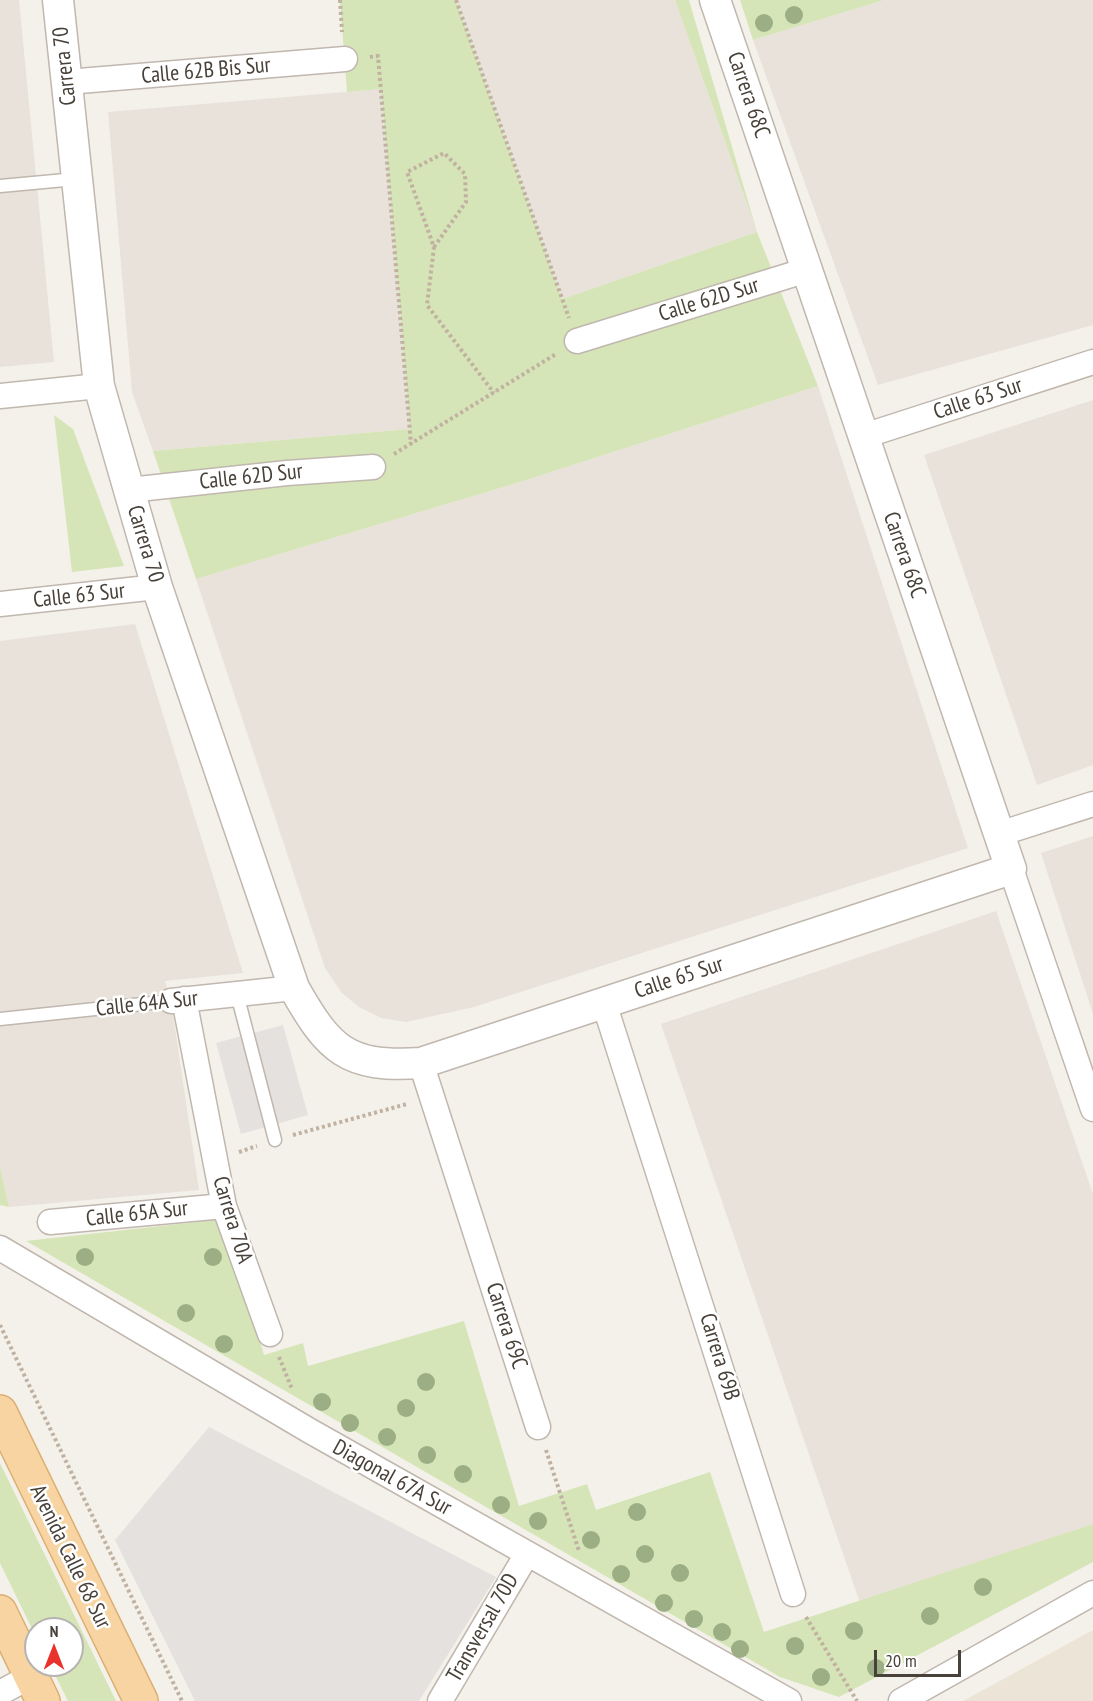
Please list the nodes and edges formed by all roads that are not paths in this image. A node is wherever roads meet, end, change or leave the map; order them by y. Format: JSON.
{"nodes":[{"id":1,"x":58,"y":0,"type":"edge"},
{"id":2,"x":716,"y":0,"type":"edge"},
{"id":3,"x":345,"y":59,"type":"road end"},
{"id":4,"x":67,"y":82,"type":"junction"},
{"id":5,"x":76,"y":179,"type":"junction"},
{"id":6,"x":0,"y":186,"type":"edge"},
{"id":7,"x":807,"y":270,"type":"junction"},
{"id":8,"x":577,"y":341,"type":"road end"},
{"id":9,"x":1093,"y":362,"type":"edge"},
{"id":10,"x":99,"y":386,"type":"junction"},
{"id":11,"x":0,"y":396,"type":"edge"},
{"id":12,"x":864,"y":436,"type":"junction"},
{"id":13,"x":373,"y":467,"type":"road end"},
{"id":14,"x":129,"y":490,"type":"junction"},
{"id":15,"x":157,"y":587,"type":"junction"},
{"id":16,"x":0,"y":604,"type":"edge"},
{"id":17,"x":1093,"y":804,"type":"edge"},
{"id":18,"x":999,"y":834,"type":"junction"},
{"id":19,"x":1011,"y":869,"type":"junction"},
{"id":20,"x":294,"y":988,"type":"junction"},
{"id":21,"x":237,"y":994,"type":"junction"},
{"id":22,"x":177,"y":1000,"type":"junction"},
{"id":23,"x":604,"y":1003,"type":"junction"},
{"id":24,"x":0,"y":1019,"type":"edge"},
{"id":25,"x":345,"y":1053,"type":"joint"},
{"id":26,"x":421,"y":1063,"type":"junction"},
{"id":27,"x":1093,"y":1109,"type":"edge"},
{"id":28,"x":275,"y":1140,"type":"road end"},
{"id":29,"x":224,"y":1206,"type":"junction"},
{"id":30,"x":50,"y":1222,"type":"dead end"},
{"id":31,"x":0,"y":1248,"type":"edge"},
{"id":32,"x":270,"y":1334,"type":"road end"},
{"id":33,"x":0,"y":1412,"type":"edge"},
{"id":34,"x":538,"y":1427,"type":"road end"},
{"id":35,"x":527,"y":1554,"type":"junction"},
{"id":36,"x":1093,"y":1593,"type":"edge"},
{"id":37,"x":793,"y":1594,"type":"road end"},
{"id":38,"x":0,"y":1612,"type":"edge"},
{"id":39,"x":37,"y":1689,"type":"edge"},
{"id":40,"x":0,"y":1693,"type":"edge"},
{"id":41,"x":141,"y":1701,"type":"edge"},
{"id":42,"x":440,"y":1701,"type":"edge"},
{"id":43,"x":789,"y":1701,"type":"edge"},
{"id":44,"x":901,"y":1701,"type":"edge"}],
"edges":[{"from":1,"to":4,"type":"street","name":"Carrera 70"},
{"from":2,"to":7,"type":"street","name":"Carrera 68C"},
{"from":3,"to":4,"type":"street","name":"Calle 62B Bis Sur"},
{"from":4,"to":5,"type":"street","name":"Carrera 70"},
{"from":5,"to":6,"type":"lane"},
{"from":5,"to":10,"type":"street","name":"Carrera 70"},
{"from":7,"to":8,"type":"street","name":"Calle 62D Sur"},
{"from":7,"to":12,"type":"street","name":"Carrera 68C"},
{"from":9,"to":12,"type":"street","name":"Calle 63 Sur"},
{"from":10,"to":11,"type":"street"},
{"from":10,"to":14,"type":"street","name":"Carrera 70"},
{"from":12,"to":18,"type":"street","name":"Carrera 68C"},
{"from":13,"to":14,"type":"street","name":"Calle 62D Sur"},
{"from":14,"to":15,"type":"street","name":"Carrera 70"},
{"from":15,"to":16,"type":"street","name":"Calle 63 Sur"},
{"from":15,"to":20,"type":"street","name":"Carrera 70"},
{"from":17,"to":18,"type":"street"},
{"from":18,"to":19,"type":"street","name":"Carrera 68C"},
{"from":19,"to":23,"type":"street","name":"Calle 65 Sur"},
{"from":19,"to":27,"type":"street","name":"Carrera 68C"},
{"from":20,"to":21,"type":"street","name":"Calle 64A Sur"},
{"from":20,"to":25,"type":"street","name":"Carrera 70"},
{"from":21,"to":22,"type":"street","name":"Calle 64A Sur"},
{"from":21,"to":28,"type":"lane"},
{"from":22,"to":24,"type":"lane","name":"Calle 64A Sur"},
{"from":22,"to":29,"type":"street","name":"Carrera 70A"},
{"from":23,"to":26,"type":"street","name":"Calle 65 Sur"},
{"from":23,"to":37,"type":"street","name":"Carrera 69B"},
{"from":25,"to":26,"type":"street","name":"Calle 65 Sur"},
{"from":26,"to":34,"type":"street","name":"Carrera 69C"},
{"from":29,"to":30,"type":"street","name":"Calle 65A Sur"},
{"from":29,"to":32,"type":"street","name":"Carrera 70A"},
{"from":31,"to":35,"type":"street","name":"Diagonal 67A Sur"},
{"from":33,"to":41,"type":"main road","name":"Avenida Calle 68 Sur"},
{"from":35,"to":42,"type":"street","name":"Transversal 70D"},
{"from":35,"to":43,"type":"street","name":"Diagonal 67A Sur"},
{"from":36,"to":44,"type":"street"},
{"from":38,"to":39,"type":"main road"},
{"from":39,"to":40,"type":"street"}]}
